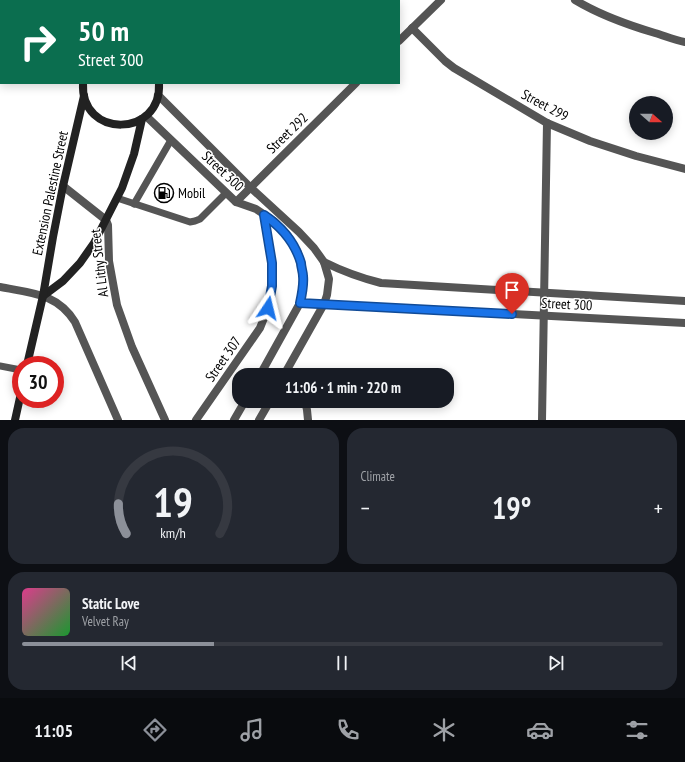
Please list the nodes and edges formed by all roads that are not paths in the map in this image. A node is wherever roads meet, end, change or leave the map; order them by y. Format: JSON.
{"nodes":[{"id":1,"x":441,"y":0,"type":"edge"},
{"id":2,"x":576,"y":0,"type":"edge"},
{"id":3,"x":412,"y":28,"type":"junction"},
{"id":4,"x":400,"y":40,"type":"edge"},
{"id":5,"x":685,"y":42,"type":"edge"},
{"id":6,"x":83,"y":84,"type":"edge"},
{"id":7,"x":159,"y":84,"type":"edge"},
{"id":8,"x":355,"y":84,"type":"edge"},
{"id":9,"x":158,"y":95,"type":"junction"},
{"id":10,"x":84,"y":96,"type":"junction"},
{"id":11,"x":144,"y":117,"type":"junction"},
{"id":12,"x":547,"y":123,"type":"junction"},
{"id":13,"x":171,"y":140,"type":"junction"},
{"id":14,"x":685,"y":169,"type":"edge"},
{"id":15,"x":63,"y":186,"type":"junction"},
{"id":16,"x":250,"y":187,"type":"junction"},
{"id":17,"x":226,"y":192,"type":"junction"},
{"id":18,"x":117,"y":198,"type":"junction"},
{"id":19,"x":236,"y":202,"type":"junction"},
{"id":20,"x":134,"y":204,"type":"junction"},
{"id":21,"x":264,"y":215,"type":"junction"},
{"id":22,"x":106,"y":220,"type":"junction"},
{"id":23,"x":324,"y":262,"type":"junction"},
{"id":24,"x":0,"y":287,"type":"edge"},
{"id":25,"x":544,"y":293,"type":"junction"},
{"id":26,"x":43,"y":296,"type":"junction"},
{"id":27,"x":685,"y":301,"type":"edge"},
{"id":28,"x":300,"y":303,"type":"junction"},
{"id":29,"x":324,"y":304,"type":"junction"},
{"id":30,"x":544,"y":315,"type":"junction"},
{"id":31,"x":685,"y":323,"type":"edge"},
{"id":32,"x":29,"y":356,"type":"edge"},
{"id":33,"x":0,"y":366,"type":"edge"},
{"id":34,"x":12,"y":368,"type":"edge"},
{"id":35,"x":264,"y":368,"type":"edge"},
{"id":36,"x":288,"y":368,"type":"edge"},
{"id":37,"x":18,"y":408,"type":"edge"},
{"id":38,"x":241,"y":408,"type":"edge"},
{"id":39,"x":266,"y":408,"type":"edge"},
{"id":40,"x":307,"y":408,"type":"edge"},
{"id":41,"x":15,"y":420,"type":"edge"},
{"id":42,"x":118,"y":420,"type":"edge"},
{"id":43,"x":165,"y":420,"type":"edge"},
{"id":44,"x":196,"y":420,"type":"edge"},
{"id":45,"x":234,"y":420,"type":"edge"},
{"id":46,"x":259,"y":420,"type":"edge"},
{"id":47,"x":308,"y":420,"type":"edge"},
{"id":48,"x":542,"y":420,"type":"edge"}],
"edges":[{"from":1,"to":3,"type":"street"},
{"from":2,"to":5,"type":"street"},
{"from":3,"to":4,"type":"street"},
{"from":3,"to":12,"type":"street","name":"Street 299"},
{"from":6,"to":10,"type":"street"},
{"from":7,"to":9,"type":"street"},
{"from":8,"to":16,"type":"street","name":"Street 292"},
{"from":9,"to":11,"type":"street"},
{"from":9,"to":16,"type":"street","name":"Street 300"},
{"from":10,"to":11,"type":"street"},
{"from":10,"to":15,"type":"street","name":"Extension Palestine Street"},
{"from":11,"to":13,"type":"street","name":"Street 300"},
{"from":11,"to":18,"type":"street"},
{"from":12,"to":14,"type":"street","name":"Street 299"},
{"from":12,"to":25,"type":"street"},
{"from":13,"to":17,"type":"street","name":"Street 300"},
{"from":13,"to":20,"type":"lane"},
{"from":15,"to":22,"type":"street","name":"Al Lithy Street"},
{"from":15,"to":26,"type":"street","name":"Extension Palestine Street"},
{"from":16,"to":19,"type":"street","name":"Street 292"},
{"from":16,"to":23,"type":"street","name":"Street 300"},
{"from":17,"to":19,"type":"street","name":"Street 300"},
{"from":17,"to":20,"type":"lane"},
{"from":18,"to":20,"type":"lane"},
{"from":18,"to":22,"type":"street"},
{"from":19,"to":21,"type":"street","name":"Street 300"},
{"from":21,"to":28,"type":"street","name":"Street 300"},
{"from":21,"to":44,"type":"street","name":"Street 307"},
{"from":22,"to":26,"type":"street"},
{"from":22,"to":43,"type":"street","name":"Al Lithy Street"},
{"from":23,"to":25,"type":"street","name":"Street 300"},
{"from":23,"to":29,"type":"street","name":"Street 300"},
{"from":24,"to":26,"type":"street"},
{"from":25,"to":27,"type":"street","name":"Street 300"},
{"from":25,"to":30,"type":"street"},
{"from":26,"to":32,"type":"street","name":"Extension Palestine Street"},
{"from":26,"to":42,"type":"street"},
{"from":28,"to":29,"type":"street"},
{"from":28,"to":35,"type":"street"},
{"from":29,"to":30,"type":"street","name":"Street 300"},
{"from":29,"to":36,"type":"street"},
{"from":30,"to":31,"type":"street","name":"Street 300"},
{"from":30,"to":48,"type":"street"},
{"from":33,"to":34,"type":"lane"},
{"from":37,"to":41,"type":"street"},
{"from":38,"to":45,"type":"street"},
{"from":39,"to":46,"type":"street"},
{"from":40,"to":47,"type":"street"}]}
